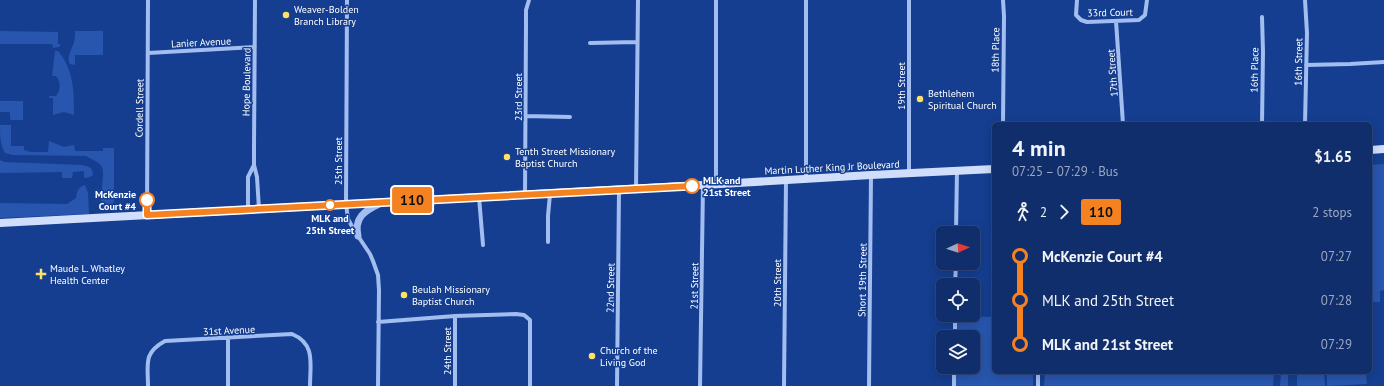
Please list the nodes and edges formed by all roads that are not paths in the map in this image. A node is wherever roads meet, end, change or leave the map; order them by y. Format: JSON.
{"nodes":[{"id":1,"x":148,"y":0,"type":"edge"},
{"id":2,"x":255,"y":0,"type":"edge"},
{"id":3,"x":347,"y":0,"type":"edge"},
{"id":4,"x":529,"y":0,"type":"edge"},
{"id":5,"x":638,"y":0,"type":"edge"},
{"id":6,"x":716,"y":0,"type":"edge"},
{"id":7,"x":806,"y":0,"type":"edge"},
{"id":8,"x":909,"y":0,"type":"edge"},
{"id":9,"x":1003,"y":0,"type":"edge"},
{"id":10,"x":1076,"y":0,"type":"edge"},
{"id":11,"x":1147,"y":0,"type":"edge"},
{"id":12,"x":1305,"y":0,"type":"edge"},
{"id":13,"x":1262,"y":17,"type":"dead end"},
{"id":14,"x":1116,"y":21,"type":"junction"},
{"id":15,"x":637,"y":42,"type":"junction"},
{"id":16,"x":590,"y":43,"type":"dead end"},
{"id":17,"x":254,"y":47,"type":"junction"},
{"id":18,"x":148,"y":53,"type":"junction"},
{"id":19,"x":1384,"y":62,"type":"edge"},
{"id":20,"x":1306,"y":65,"type":"junction"},
{"id":21,"x":526,"y":116,"type":"junction"},
{"id":22,"x":570,"y":117,"type":"dead end"},
{"id":23,"x":1003,"y":122,"type":"edge"},
{"id":24,"x":1123,"y":122,"type":"edge"},
{"id":25,"x":1262,"y":122,"type":"edge"},
{"id":26,"x":1305,"y":122,"type":"edge"},
{"id":27,"x":1384,"y":149,"type":"edge"},
{"id":28,"x":1372,"y":150,"type":"edge"},
{"id":29,"x":254,"y":164,"type":"junction"},
{"id":30,"x":992,"y":169,"type":"edge"},
{"id":31,"x":957,"y":170,"type":"junction"},
{"id":32,"x":909,"y":173,"type":"junction"},
{"id":33,"x":871,"y":175,"type":"junction"},
{"id":34,"x":806,"y":179,"type":"junction"},
{"id":35,"x":786,"y":180,"type":"junction"},
{"id":36,"x":716,"y":184,"type":"junction"},
{"id":37,"x":703,"y":186,"type":"junction"},
{"id":38,"x":636,"y":189,"type":"junction"},
{"id":39,"x":619,"y":190,"type":"junction"},
{"id":40,"x":526,"y":194,"type":"junction"},
{"id":41,"x":550,"y":194,"type":"junction"},
{"id":42,"x":479,"y":197,"type":"junction"},
{"id":43,"x":382,"y":202,"type":"junction"},
{"id":44,"x":346,"y":204,"type":"junction"},
{"id":45,"x":259,"y":209,"type":"junction"},
{"id":46,"x":248,"y":210,"type":"junction"},
{"id":47,"x":147,"y":215,"type":"junction"},
{"id":48,"x":0,"y":223,"type":"edge"},
{"id":49,"x":956,"y":226,"type":"edge"},
{"id":50,"x":358,"y":236,"type":"junction"},
{"id":51,"x":548,"y":242,"type":"dead end"},
{"id":52,"x":483,"y":245,"type":"dead end"},
{"id":53,"x":455,"y":316,"type":"junction"},
{"id":54,"x":378,"y":322,"type":"junction"},
{"id":55,"x":228,"y":338,"type":"junction"},
{"id":56,"x":954,"y":374,"type":"edge"},
{"id":57,"x":1038,"y":374,"type":"edge"},
{"id":58,"x":148,"y":386,"type":"edge"},
{"id":59,"x":228,"y":386,"type":"edge"},
{"id":60,"x":310,"y":386,"type":"edge"},
{"id":61,"x":378,"y":386,"type":"edge"},
{"id":62,"x":455,"y":386,"type":"edge"},
{"id":63,"x":530,"y":386,"type":"edge"},
{"id":64,"x":617,"y":386,"type":"edge"},
{"id":65,"x":700,"y":386,"type":"edge"},
{"id":66,"x":784,"y":386,"type":"edge"},
{"id":67,"x":869,"y":386,"type":"edge"},
{"id":68,"x":954,"y":386,"type":"edge"},
{"id":69,"x":1038,"y":386,"type":"edge"}],
"edges":[{"from":1,"to":18,"type":"street","name":"Cordell Street"},
{"from":2,"to":17,"type":"street","name":"Hope Boulevard"},
{"from":3,"to":44,"type":"street","name":"25th Street"},
{"from":4,"to":21,"type":"street","name":"23rd Street"},
{"from":5,"to":15,"type":"street"},
{"from":6,"to":36,"type":"street"},
{"from":7,"to":34,"type":"street"},
{"from":8,"to":32,"type":"street","name":"19th Street"},
{"from":9,"to":23,"type":"street","name":"18th Place"},
{"from":10,"to":14,"type":"street","name":"33rd Court"},
{"from":11,"to":14,"type":"street","name":"33rd Court"},
{"from":12,"to":20,"type":"street","name":"16th Street"},
{"from":13,"to":25,"type":"street","name":"16th Place"},
{"from":14,"to":24,"type":"street","name":"17th Street"},
{"from":15,"to":16,"type":"street"},
{"from":15,"to":38,"type":"street"},
{"from":17,"to":18,"type":"street","name":"Lanier Avenue"},
{"from":17,"to":29,"type":"street","name":"Hope Boulevard"},
{"from":18,"to":47,"type":"street","name":"Cordell Street"},
{"from":19,"to":20,"type":"street"},
{"from":20,"to":26,"type":"street","name":"16th Street"},
{"from":21,"to":22,"type":"street"},
{"from":21,"to":40,"type":"street","name":"23rd Street"},
{"from":27,"to":28,"type":"main road"},
{"from":29,"to":45,"type":"street","name":"Hope Boulevard"},
{"from":29,"to":46,"type":"street","name":"Hope Boulevard"},
{"from":30,"to":31,"type":"main road","name":"Martin Luther King Jr Boulevard"},
{"from":31,"to":32,"type":"main road","name":"Martin Luther King Jr Boulevard"},
{"from":31,"to":49,"type":"street"},
{"from":32,"to":33,"type":"main road","name":"Martin Luther King Jr Boulevard"},
{"from":33,"to":34,"type":"main road","name":"Martin Luther King Jr Boulevard"},
{"from":33,"to":67,"type":"street","name":"Short 19th Street"},
{"from":34,"to":35,"type":"main road","name":"Martin Luther King Jr Boulevard"},
{"from":35,"to":36,"type":"main road","name":"Martin Luther King Jr Boulevard"},
{"from":35,"to":66,"type":"street","name":"20th Street"},
{"from":36,"to":37,"type":"main road","name":"Martin Luther King Jr Boulevard"},
{"from":37,"to":38,"type":"main road","name":"Martin Luther King Jr Boulevard"},
{"from":37,"to":65,"type":"street","name":"21st Street"},
{"from":38,"to":39,"type":"main road","name":"Martin Luther King Jr Boulevard"},
{"from":39,"to":41,"type":"main road","name":"Martin Luther King Jr Boulevard"},
{"from":39,"to":64,"type":"street","name":"22nd Street"},
{"from":40,"to":41,"type":"main road","name":"Martin Luther King Jr Boulevard"},
{"from":40,"to":42,"type":"main road","name":"Martin Luther King Jr Boulevard"},
{"from":41,"to":51,"type":"street"},
{"from":42,"to":43,"type":"main road","name":"Martin Luther King Jr Boulevard"},
{"from":42,"to":52,"type":"street"},
{"from":43,"to":44,"type":"main road","name":"Martin Luther King Jr Boulevard"},
{"from":43,"to":50,"type":"street"},
{"from":44,"to":45,"type":"main road","name":"Martin Luther King Jr Boulevard"},
{"from":44,"to":50,"type":"street","name":"25th Street"},
{"from":45,"to":46,"type":"main road","name":"Martin Luther King Jr Boulevard"},
{"from":46,"to":47,"type":"main road","name":"Martin Luther King Jr Boulevard"},
{"from":47,"to":48,"type":"main road","name":"Martin Luther King Jr Boulevard"},
{"from":50,"to":54,"type":"street","name":"25th Street"},
{"from":53,"to":54,"type":"street"},
{"from":53,"to":62,"type":"street","name":"24th Street"},
{"from":53,"to":63,"type":"street"},
{"from":54,"to":61,"type":"street","name":"25th Street"},
{"from":55,"to":58,"type":"street","name":"31st Avenue"},
{"from":55,"to":59,"type":"street"},
{"from":55,"to":60,"type":"street","name":"31st Avenue"},
{"from":56,"to":68,"type":"street"},
{"from":57,"to":69,"type":"street"}]}
